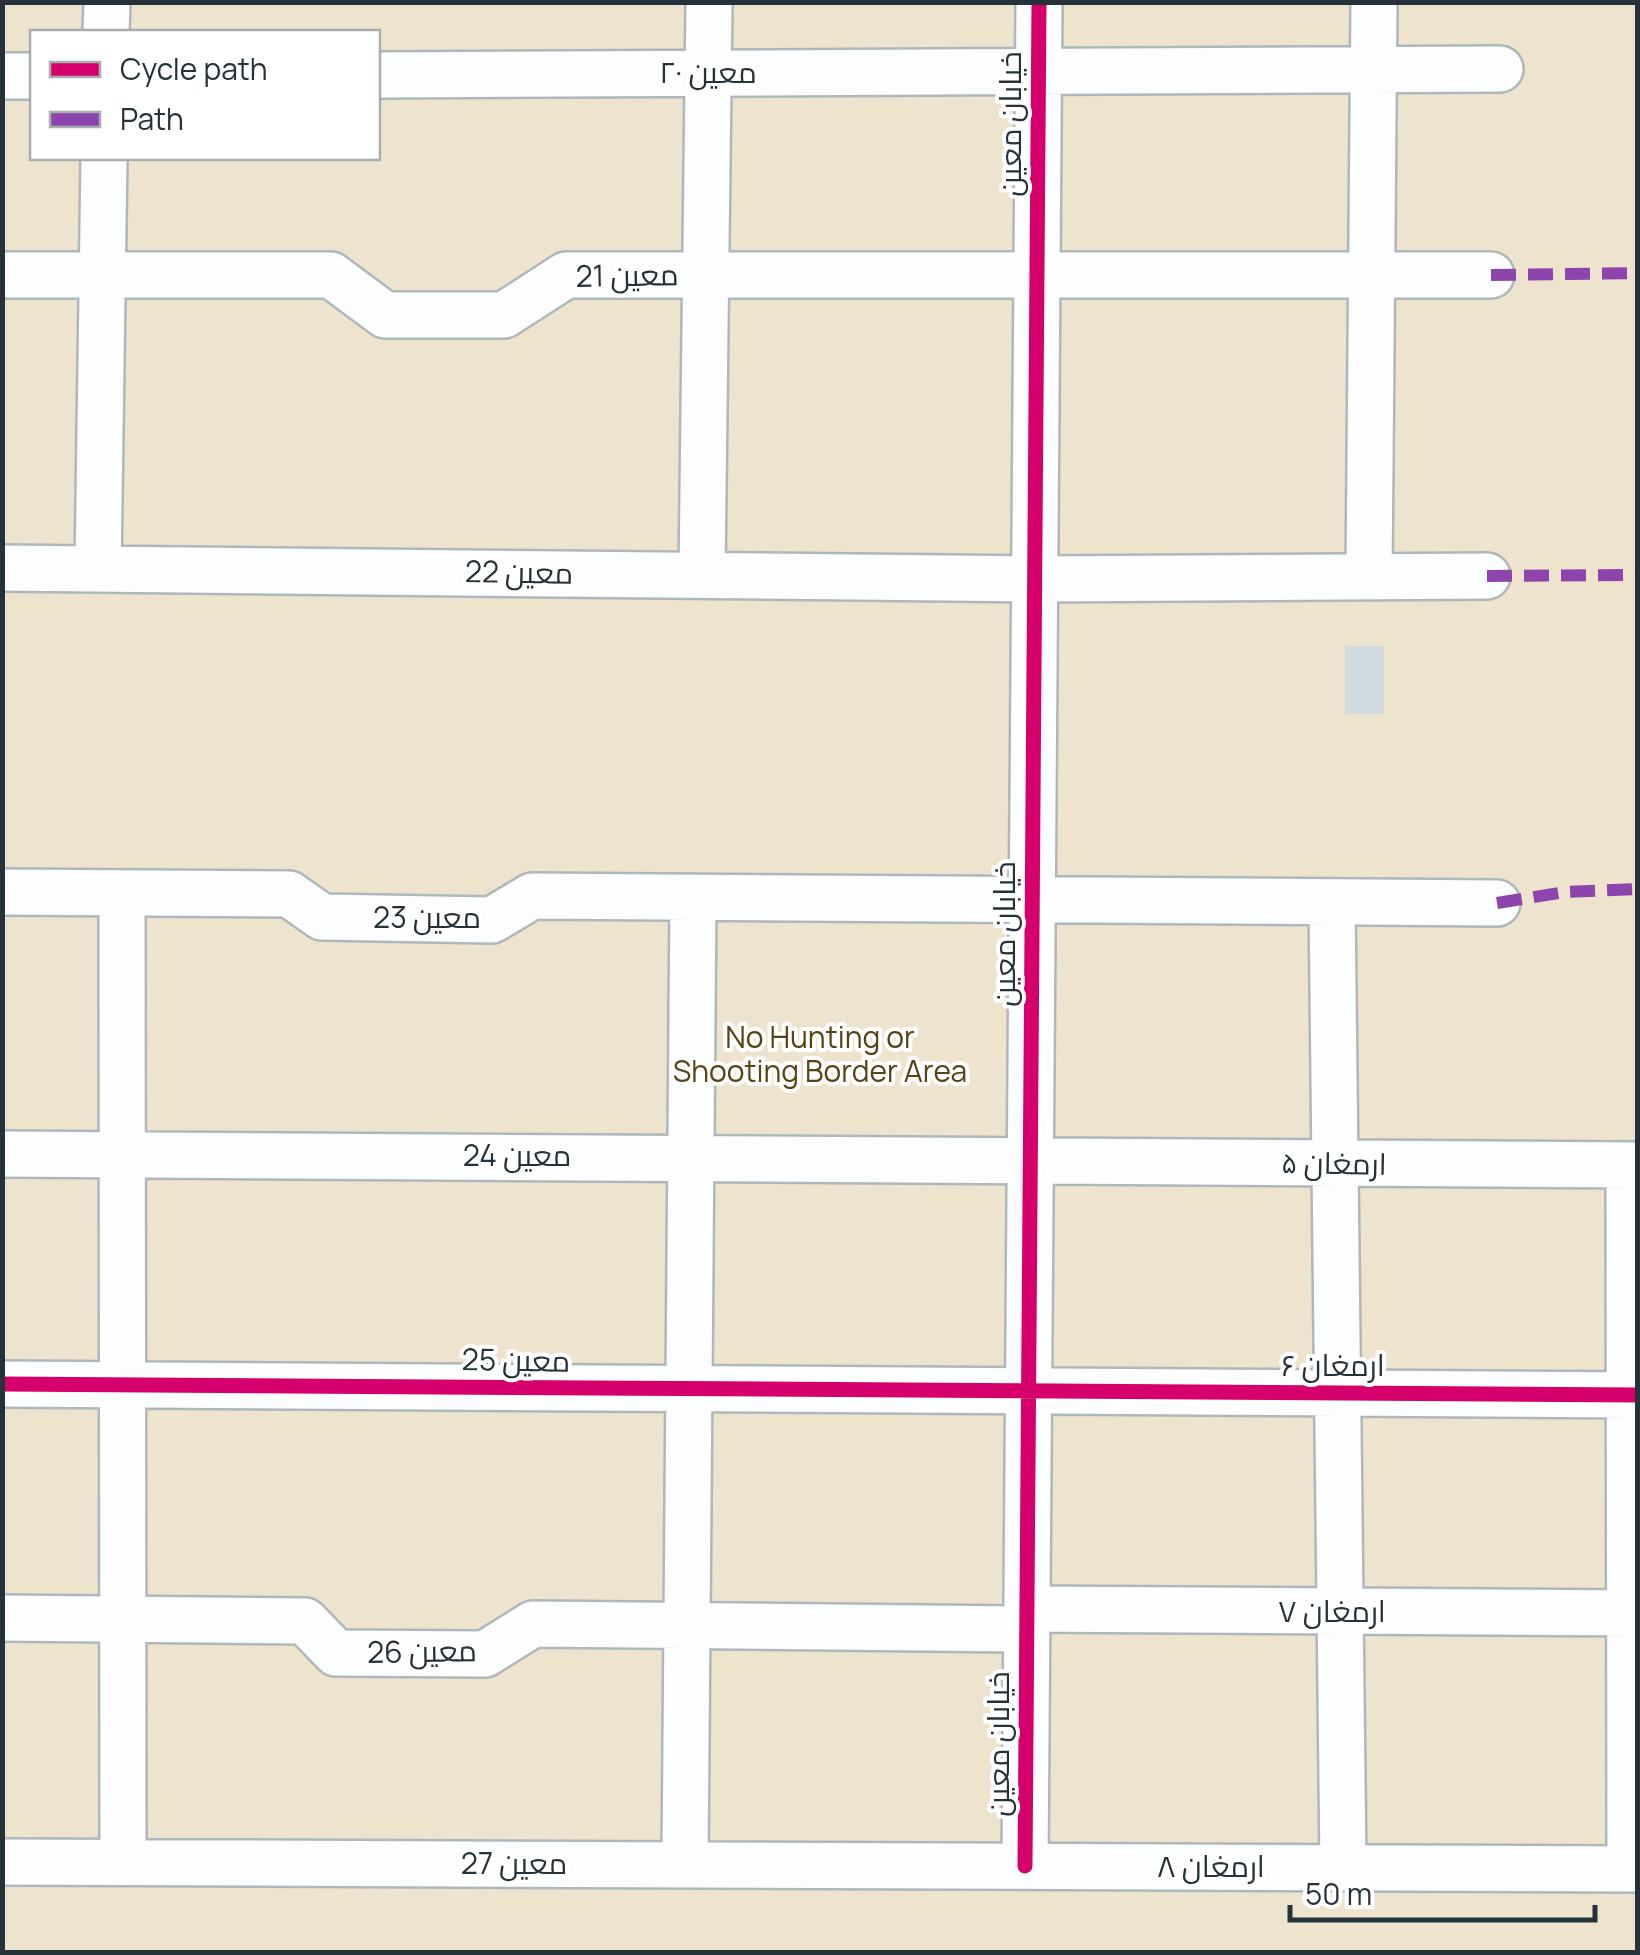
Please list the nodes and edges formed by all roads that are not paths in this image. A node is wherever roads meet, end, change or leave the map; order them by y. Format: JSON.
{"nodes":[{"id":1,"x":107,"y":2,"type":"edge"},
{"id":2,"x":708,"y":2,"type":"edge"},
{"id":3,"x":1039,"y":2,"type":"edge"},
{"id":4,"x":1374,"y":2,"type":"edge"},
{"id":5,"x":106,"y":30,"type":"edge"},
{"id":6,"x":1373,"y":68,"type":"junction"},
{"id":7,"x":1500,"y":69,"type":"dead end"},
{"id":8,"x":1038,"y":71,"type":"junction"},
{"id":9,"x":708,"y":73,"type":"junction"},
{"id":10,"x":380,"y":75,"type":"edge"},
{"id":11,"x":2,"y":76,"type":"edge"},
{"id":12,"x":30,"y":76,"type":"edge"},
{"id":13,"x":104,"y":160,"type":"edge"},
{"id":14,"x":1371,"y":274,"type":"junction"},
{"id":15,"x":1491,"y":274,"type":"dead end"},
{"id":16,"x":2,"y":275,"type":"edge"},
{"id":17,"x":103,"y":275,"type":"junction"},
{"id":18,"x":706,"y":275,"type":"junction"},
{"id":19,"x":1037,"y":275,"type":"junction"},
{"id":20,"x":2,"y":568,"type":"edge"},
{"id":21,"x":98,"y":569,"type":"junction"},
{"id":22,"x":702,"y":575,"type":"junction"},
{"id":23,"x":1369,"y":575,"type":"junction"},
{"id":24,"x":1487,"y":576,"type":"dead end"},
{"id":25,"x":1035,"y":578,"type":"junction"},
{"id":26,"x":2,"y":892,"type":"edge"},
{"id":27,"x":122,"y":893,"type":"junction"},
{"id":28,"x":693,"y":897,"type":"junction"},
{"id":29,"x":1032,"y":900,"type":"junction"},
{"id":30,"x":1332,"y":902,"type":"junction"},
{"id":31,"x":1497,"y":904,"type":"dead end"},
{"id":32,"x":2,"y":1154,"type":"edge"},
{"id":33,"x":122,"y":1154,"type":"junction"},
{"id":34,"x":691,"y":1157,"type":"junction"},
{"id":35,"x":1031,"y":1158,"type":"junction"},
{"id":36,"x":1336,"y":1165,"type":"junction"},
{"id":37,"x":1633,"y":1166,"type":"edge"},
{"id":38,"x":2,"y":1384,"type":"edge"},
{"id":39,"x":122,"y":1385,"type":"junction"},
{"id":40,"x":689,"y":1390,"type":"junction"},
{"id":41,"x":1029,"y":1392,"type":"junction"},
{"id":42,"x":1338,"y":1394,"type":"junction"},
{"id":43,"x":1633,"y":1395,"type":"edge"},
{"id":44,"x":1340,"y":1612,"type":"junction"},
{"id":45,"x":1634,"y":1613,"type":"edge"},
{"id":46,"x":2,"y":1618,"type":"edge"},
{"id":47,"x":123,"y":1619,"type":"junction"},
{"id":48,"x":1027,"y":1619,"type":"junction"},
{"id":49,"x":687,"y":1625,"type":"junction"},
{"id":50,"x":2,"y":1862,"type":"edge"},
{"id":51,"x":123,"y":1862,"type":"junction"},
{"id":52,"x":685,"y":1864,"type":"junction"},
{"id":53,"x":1026,"y":1866,"type":"junction"},
{"id":54,"x":1343,"y":1867,"type":"junction"},
{"id":55,"x":1634,"y":1869,"type":"edge"}],
"edges":[{"from":1,"to":5,"type":"street"},
{"from":2,"to":9,"type":"street"},
{"from":3,"to":8,"type":"street","name":"خیابان معین"},
{"from":4,"to":6,"type":"street"},
{"from":6,"to":7,"type":"street","name":"معین ۲۰"},
{"from":6,"to":8,"type":"street","name":"معین ۲۰"},
{"from":6,"to":14,"type":"street"},
{"from":8,"to":9,"type":"street","name":"معین ۲۰"},
{"from":8,"to":19,"type":"street","name":"خیابان معین"},
{"from":9,"to":10,"type":"street","name":"معین ۲۰"},
{"from":9,"to":18,"type":"street"},
{"from":11,"to":12,"type":"street"},
{"from":13,"to":17,"type":"street"},
{"from":14,"to":15,"type":"street","name":"معین 21"},
{"from":14,"to":19,"type":"street","name":"معین 21"},
{"from":14,"to":23,"type":"street"},
{"from":16,"to":17,"type":"street","name":"معین 21"},
{"from":17,"to":18,"type":"street","name":"معین 21"},
{"from":17,"to":21,"type":"street"},
{"from":18,"to":19,"type":"street","name":"معین 21"},
{"from":18,"to":22,"type":"street"},
{"from":19,"to":25,"type":"street","name":"خیابان معین"},
{"from":20,"to":21,"type":"street","name":"معین 22"},
{"from":21,"to":22,"type":"street","name":"معین 22"},
{"from":22,"to":25,"type":"street","name":"معین 22"},
{"from":23,"to":24,"type":"street","name":"معین 22"},
{"from":23,"to":25,"type":"street","name":"معین 22"},
{"from":25,"to":29,"type":"street","name":"خیابان معین"},
{"from":26,"to":27,"type":"street","name":"معین 23"},
{"from":27,"to":28,"type":"street","name":"معین 23"},
{"from":27,"to":33,"type":"street"},
{"from":28,"to":29,"type":"street","name":"معین 23"},
{"from":28,"to":34,"type":"street"},
{"from":29,"to":30,"type":"street","name":"معین 23"},
{"from":29,"to":35,"type":"street","name":"خیابان معین"},
{"from":30,"to":31,"type":"street","name":"معین 23"},
{"from":30,"to":36,"type":"street"},
{"from":32,"to":33,"type":"street","name":"معین 24"},
{"from":33,"to":34,"type":"street","name":"معین 24"},
{"from":33,"to":39,"type":"street"},
{"from":34,"to":35,"type":"street","name":"معین 24"},
{"from":34,"to":40,"type":"street"},
{"from":35,"to":36,"type":"street","name":"ارمغان ۵"},
{"from":35,"to":41,"type":"street","name":"خیابان معین"},
{"from":36,"to":37,"type":"street","name":"ارمغان ۵"},
{"from":36,"to":42,"type":"street"},
{"from":37,"to":43,"type":"street"},
{"from":38,"to":39,"type":"street","name":"معین 25"},
{"from":39,"to":40,"type":"street","name":"معین 25"},
{"from":39,"to":47,"type":"street"},
{"from":40,"to":41,"type":"street","name":"معین 25"},
{"from":40,"to":49,"type":"street"},
{"from":41,"to":42,"type":"street","name":"ارمغان ۶"},
{"from":41,"to":48,"type":"street","name":"خیابان معین"},
{"from":42,"to":43,"type":"street","name":"ارمغان ۶"},
{"from":42,"to":44,"type":"street"},
{"from":43,"to":45,"type":"street"},
{"from":44,"to":45,"type":"street","name":"ارمغان ۷"},
{"from":44,"to":48,"type":"street","name":"ارمغان ۷"},
{"from":44,"to":54,"type":"street"},
{"from":45,"to":55,"type":"street"},
{"from":46,"to":47,"type":"street","name":"معین 26"},
{"from":47,"to":49,"type":"street","name":"معین 26"},
{"from":47,"to":51,"type":"street"},
{"from":48,"to":49,"type":"street","name":"معین 26"},
{"from":48,"to":53,"type":"street","name":"خیابان معین"},
{"from":49,"to":52,"type":"street"},
{"from":50,"to":51,"type":"street","name":"معین 27"},
{"from":51,"to":52,"type":"street","name":"معین 27"},
{"from":52,"to":53,"type":"street","name":"معین 27"},
{"from":53,"to":54,"type":"street","name":"ارمغان ۸"},
{"from":54,"to":55,"type":"street","name":"ارمغان ۸"}]}
